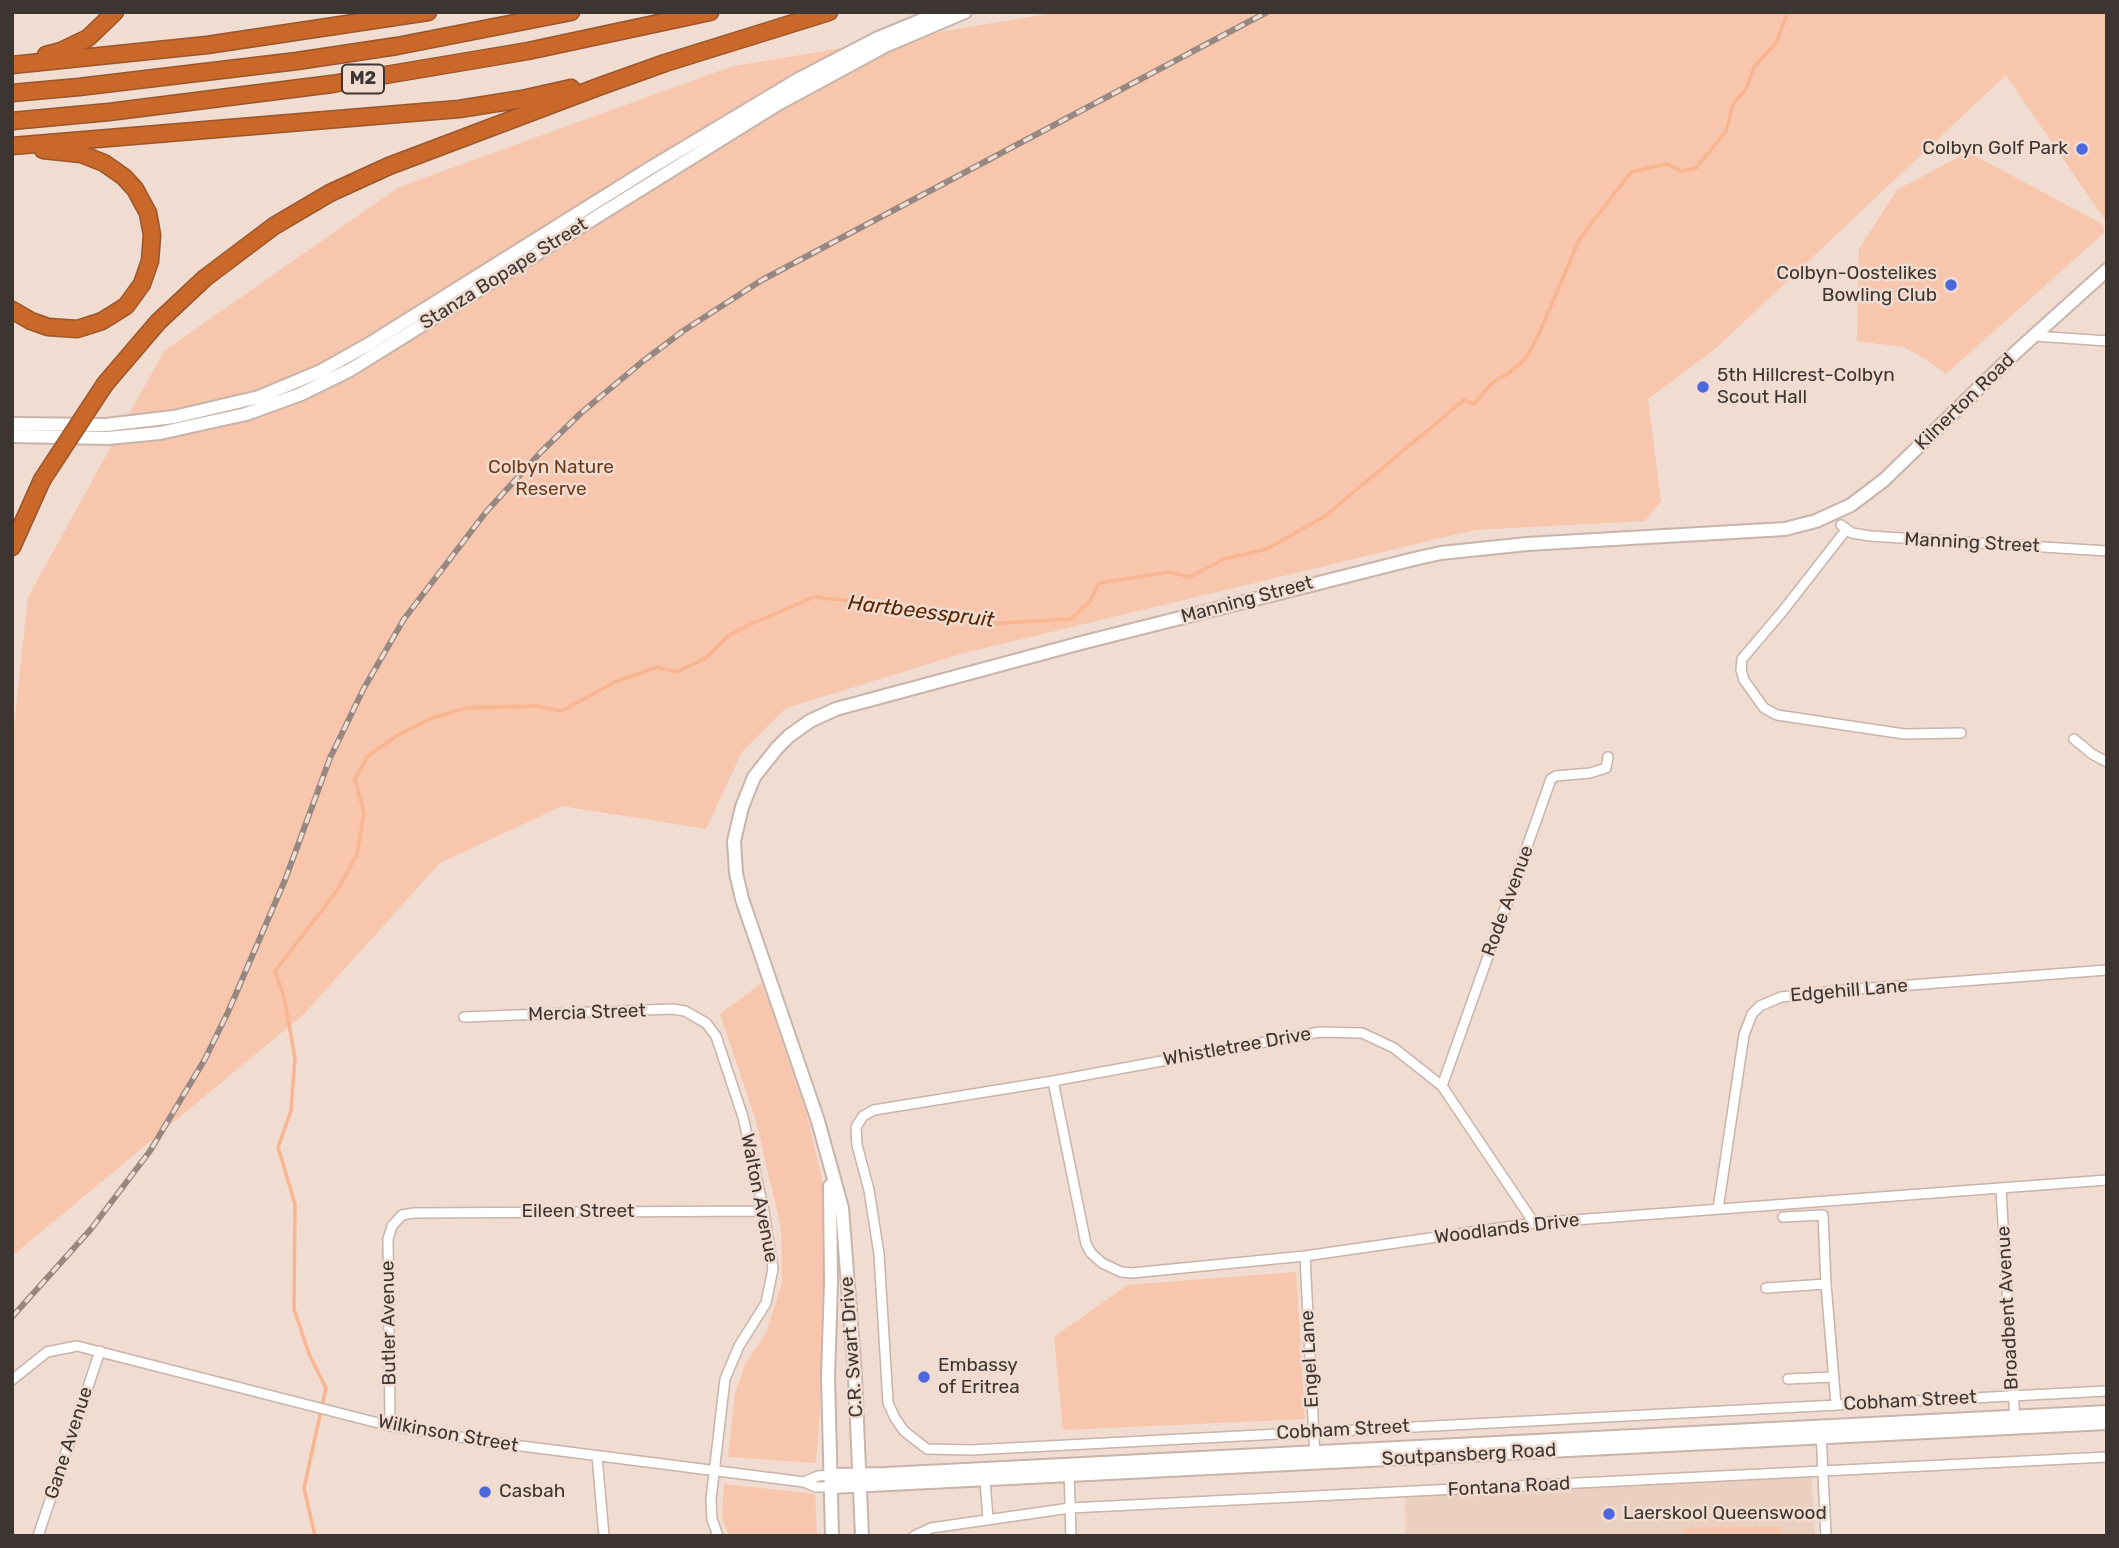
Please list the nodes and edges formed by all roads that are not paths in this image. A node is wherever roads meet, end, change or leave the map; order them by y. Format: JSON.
{"nodes":[{"id":1,"x":115,"y":12,"type":"edge"},
{"id":2,"x":428,"y":12,"type":"edge"},
{"id":3,"x":571,"y":12,"type":"edge"},
{"id":4,"x":710,"y":12,"type":"edge"},
{"id":5,"x":829,"y":12,"type":"edge"},
{"id":6,"x":941,"y":12,"type":"edge"},
{"id":7,"x":965,"y":12,"type":"edge"},
{"id":8,"x":12,"y":60,"type":"edge"},
{"id":9,"x":665,"y":63,"type":"junction"},
{"id":10,"x":12,"y":65,"type":"edge"},
{"id":11,"x":12,"y":93,"type":"edge"},
{"id":12,"x":12,"y":121,"type":"edge"},
{"id":13,"x":12,"y":148,"type":"edge"},
{"id":14,"x":2107,"y":270,"type":"edge"},
{"id":15,"x":12,"y":310,"type":"edge"},
{"id":16,"x":2035,"y":336,"type":"junction"},
{"id":17,"x":2107,"y":341,"type":"edge"},
{"id":18,"x":12,"y":424,"type":"edge"},
{"id":19,"x":12,"y":436,"type":"edge"},
{"id":20,"x":1816,"y":522,"type":"joint"},
{"id":21,"x":12,"y":547,"type":"edge"},
{"id":22,"x":2107,"y":551,"type":"edge"},
{"id":23,"x":1961,"y":733,"type":"dead end"},
{"id":24,"x":2074,"y":739,"type":"dead end"},
{"id":25,"x":1608,"y":757,"type":"dead end"},
{"id":26,"x":2107,"y":762,"type":"edge"},
{"id":27,"x":739,"y":817,"type":"joint"},
{"id":28,"x":2107,"y":970,"type":"edge"},
{"id":29,"x":464,"y":1017,"type":"dead end"},
{"id":30,"x":706,"y":1023,"type":"joint"},
{"id":31,"x":1053,"y":1081,"type":"junction"},
{"id":32,"x":1442,"y":1086,"type":"junction"},
{"id":33,"x":859,"y":1121,"type":"joint"},
{"id":34,"x":829,"y":1161,"type":"junction"},
{"id":35,"x":2107,"y":1180,"type":"edge"},
{"id":36,"x":2001,"y":1189,"type":"junction"},
{"id":37,"x":1718,"y":1209,"type":"junction"},
{"id":38,"x":764,"y":1211,"type":"junction"},
{"id":39,"x":1783,"y":1217,"type":"dead end"},
{"id":40,"x":395,"y":1222,"type":"joint"},
{"id":41,"x":1534,"y":1223,"type":"junction"},
{"id":42,"x":1305,"y":1256,"type":"junction"},
{"id":43,"x":1826,"y":1284,"type":"junction"},
{"id":44,"x":1766,"y":1288,"type":"dead end"},
{"id":45,"x":100,"y":1351,"type":"junction"},
{"id":46,"x":1833,"y":1377,"type":"junction"},
{"id":47,"x":1788,"y":1379,"type":"dead end"},
{"id":48,"x":12,"y":1380,"type":"edge"},
{"id":49,"x":2107,"y":1391,"type":"edge"},
{"id":50,"x":2013,"y":1395,"type":"junction"},
{"id":51,"x":1836,"y":1405,"type":"junction"},
{"id":52,"x":2107,"y":1412,"type":"edge"},
{"id":53,"x":2015,"y":1422,"type":"junction"},
{"id":54,"x":2107,"y":1423,"type":"edge"},
{"id":55,"x":390,"y":1426,"type":"junction"},
{"id":56,"x":1313,"y":1432,"type":"junction"},
{"id":57,"x":1821,"y":1432,"type":"junction"},
{"id":58,"x":597,"y":1456,"type":"junction"},
{"id":59,"x":2107,"y":1457,"type":"edge"},
{"id":60,"x":1315,"y":1458,"type":"junction"},
{"id":61,"x":1069,"y":1470,"type":"junction"},
{"id":62,"x":716,"y":1471,"type":"junction"},
{"id":63,"x":1823,"y":1471,"type":"junction"},
{"id":64,"x":859,"y":1480,"type":"junction"},
{"id":65,"x":985,"y":1480,"type":"junction"},
{"id":66,"x":830,"y":1481,"type":"junction"},
{"id":67,"x":1070,"y":1508,"type":"junction"},
{"id":68,"x":988,"y":1519,"type":"junction"},
{"id":69,"x":38,"y":1536,"type":"edge"},
{"id":70,"x":604,"y":1536,"type":"edge"},
{"id":71,"x":718,"y":1536,"type":"edge"},
{"id":72,"x":832,"y":1536,"type":"edge"},
{"id":73,"x":862,"y":1536,"type":"edge"},
{"id":74,"x":914,"y":1536,"type":"edge"},
{"id":75,"x":1072,"y":1536,"type":"edge"},
{"id":76,"x":1826,"y":1536,"type":"edge"}],
"edges":[{"from":1,"to":8,"type":"highway"},
{"from":2,"to":10,"type":"highway"},
{"from":3,"to":11,"type":"highway","number":"M2"},
{"from":4,"to":12,"type":"highway","number":"M2"},
{"from":5,"to":9,"type":"highway"},
{"from":6,"to":18,"type":"main road","name":"Stanza Bopape Street"},
{"from":7,"to":19,"type":"main road","name":"Stanza Bopape Street"},
{"from":9,"to":13,"type":"highway"},
{"from":9,"to":21,"type":"highway","bridge":true},
{"from":13,"to":15,"type":"highway"},
{"from":14,"to":16,"type":"main road","name":"Kilnerton Road"},
{"from":16,"to":17,"type":"street"},
{"from":16,"to":20,"type":"main road","name":"Kilnerton Road"},
{"from":20,"to":27,"type":"main road","name":"Manning Street"},
{"from":22,"to":23,"type":"street","name":"Manning Street"},
{"from":24,"to":26,"type":"street"},
{"from":25,"to":32,"type":"street","name":"Rode Avenue"},
{"from":27,"to":34,"type":"main road","name":"C.R. Swart Drive"},
{"from":28,"to":37,"type":"street","name":"Edgehill Lane"},
{"from":29,"to":30,"type":"street","name":"Mercia Street"},
{"from":30,"to":38,"type":"street","name":"Walton Avenue"},
{"from":31,"to":32,"type":"street","name":"Whistletree Drive"},
{"from":31,"to":33,"type":"street","name":"Whistletree Drive"},
{"from":31,"to":42,"type":"street","name":"Woodlands Drive"},
{"from":32,"to":41,"type":"street","name":"Whistletree Drive"},
{"from":33,"to":56,"type":"street","name":"Cobham Street"},
{"from":34,"to":64,"type":"main road","name":"C.R. Swart Drive"},
{"from":34,"to":66,"type":"main road","name":"C.R. Swart Drive"},
{"from":35,"to":36,"type":"street","name":"Woodlands Drive"},
{"from":36,"to":37,"type":"street","name":"Woodlands Drive"},
{"from":36,"to":50,"type":"street","name":"Broadbent Avenue"},
{"from":37,"to":41,"type":"street","name":"Woodlands Drive"},
{"from":38,"to":40,"type":"street","name":"Eileen Street"},
{"from":38,"to":62,"type":"street","name":"Walton Avenue"},
{"from":39,"to":43,"type":"street"},
{"from":40,"to":55,"type":"street","name":"Butler Avenue"},
{"from":41,"to":42,"type":"street","name":"Woodlands Drive"},
{"from":42,"to":56,"type":"street","name":"Engel Lane"},
{"from":43,"to":44,"type":"street"},
{"from":43,"to":46,"type":"street"},
{"from":45,"to":48,"type":"street","name":"Wilkinson Street"},
{"from":45,"to":55,"type":"street","name":"Wilkinson Street"},
{"from":45,"to":69,"type":"street","name":"Gane Avenue"},
{"from":46,"to":47,"type":"street"},
{"from":46,"to":51,"type":"street"},
{"from":49,"to":50,"type":"street","name":"Cobham Street"},
{"from":50,"to":51,"type":"street","name":"Cobham Street"},
{"from":50,"to":53,"type":"street","name":"Broadbent Avenue"},
{"from":51,"to":56,"type":"street","name":"Cobham Street"},
{"from":52,"to":53,"type":"main road","name":"Soutpansberg Road"},
{"from":53,"to":54,"type":"main road","name":"Soutpansberg Road"},
{"from":53,"to":57,"type":"main road","name":"Soutpansberg Road"},
{"from":55,"to":58,"type":"street","name":"Wilkinson Street"},
{"from":56,"to":60,"type":"street","name":"Engel Lane"},
{"from":57,"to":60,"type":"main road","name":"Soutpansberg Road"},
{"from":57,"to":63,"type":"street"},
{"from":58,"to":62,"type":"street","name":"Wilkinson Street"},
{"from":58,"to":70,"type":"street"},
{"from":59,"to":63,"type":"street","name":"Fontana Road"},
{"from":60,"to":61,"type":"main road","name":"Soutpansberg Road"},
{"from":61,"to":64,"type":"main road","name":"Soutpansberg Road"},
{"from":61,"to":65,"type":"main road","name":"Soutpansberg Road"},
{"from":61,"to":67,"type":"street"},
{"from":62,"to":66,"type":"street","name":"Wilkinson Street"},
{"from":62,"to":71,"type":"street","name":"Walton Avenue"},
{"from":63,"to":67,"type":"street","name":"Fontana Road"},
{"from":63,"to":76,"type":"street"},
{"from":64,"to":65,"type":"main road","name":"Soutpansberg Road"},
{"from":64,"to":66,"type":"main road","name":"Soutpansberg Road"},
{"from":64,"to":73,"type":"main road","name":"C.R. Swart Drive"},
{"from":65,"to":68,"type":"street"},
{"from":66,"to":72,"type":"main road","name":"C.R. Swart Drive"},
{"from":67,"to":68,"type":"street","name":"Fontana Road"},
{"from":67,"to":75,"type":"street"},
{"from":68,"to":74,"type":"street","name":"Fontana Road"}]}
